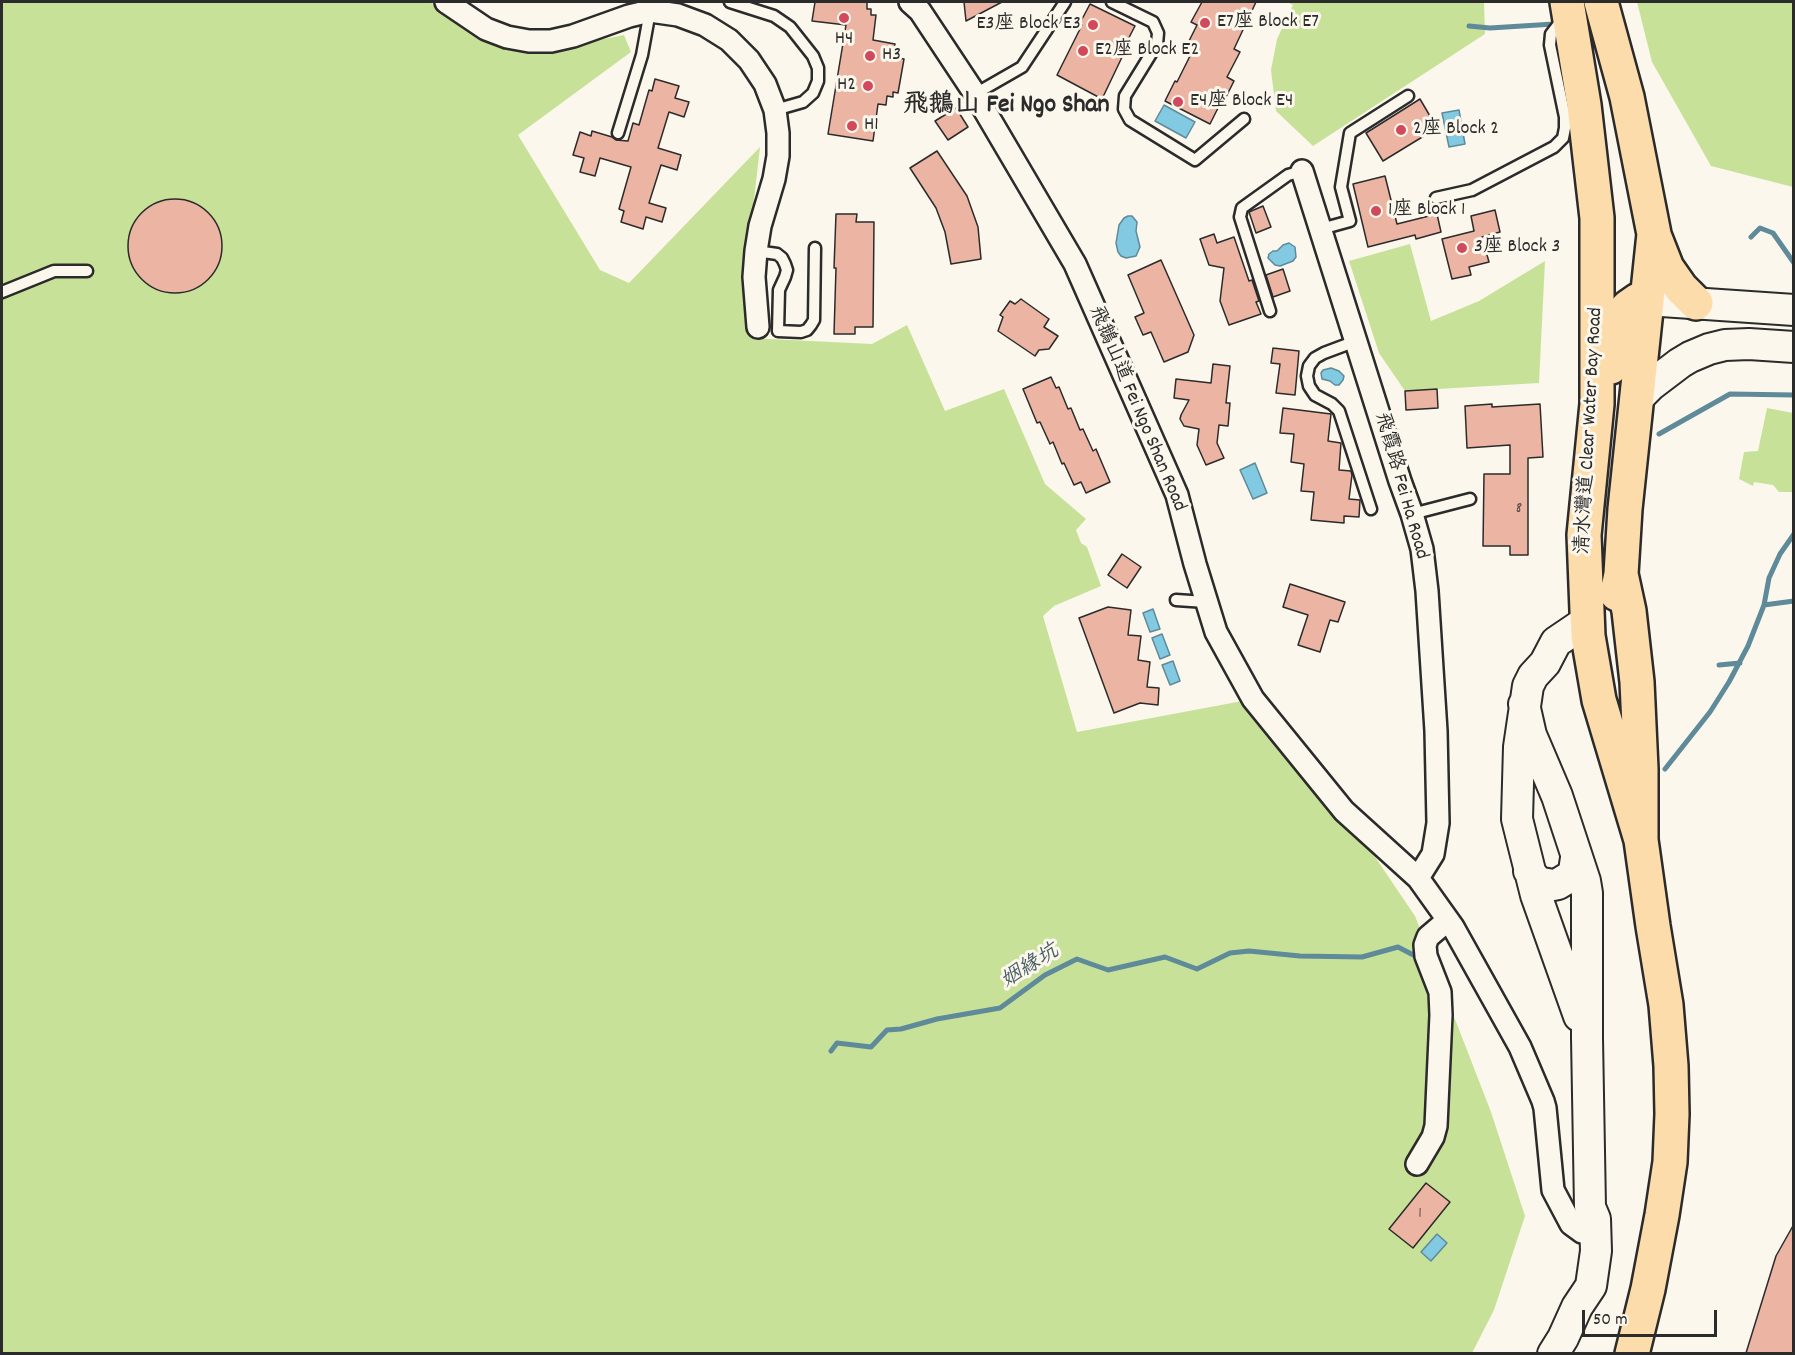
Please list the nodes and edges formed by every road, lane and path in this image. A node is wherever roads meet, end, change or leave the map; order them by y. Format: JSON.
{"nodes":[{"id":1,"x":446,"y":2,"type":"edge"},
{"id":2,"x":730,"y":2,"type":"edge"},
{"id":3,"x":910,"y":2,"type":"edge"},
{"id":4,"x":1065,"y":2,"type":"edge"},
{"id":5,"x":1112,"y":2,"type":"edge"},
{"id":6,"x":1601,"y":2,"type":"edge"},
{"id":7,"x":650,"y":11,"type":"junction"},
{"id":8,"x":1568,"y":11,"type":"edge"},
{"id":9,"x":975,"y":94,"type":"junction"},
{"id":10,"x":1408,"y":96,"type":"dead end"},
{"id":11,"x":775,"y":111,"type":"junction"},
{"id":12,"x":1244,"y":119,"type":"dead end"},
{"id":13,"x":618,"y":133,"type":"dead end"},
{"id":14,"x":1302,"y":171,"type":"joint"},
{"id":15,"x":1436,"y":198,"type":"dead end"},
{"id":16,"x":1321,"y":229,"type":"junction"},
{"id":17,"x":1654,"y":234,"type":"junction"},
{"id":18,"x":815,"y":248,"type":"dead end"},
{"id":19,"x":756,"y":251,"type":"junction"},
{"id":20,"x":87,"y":271,"type":"dead end"},
{"id":21,"x":2,"y":292,"type":"edge"},
{"id":22,"x":1647,"y":300,"type":"junction"},
{"id":23,"x":1696,"y":303,"type":"junction"},
{"id":24,"x":1794,"y":310,"type":"edge"},
{"id":25,"x":1270,"y":311,"type":"dead end"},
{"id":26,"x":758,"y":327,"type":"dead end"},
{"id":27,"x":1356,"y":341,"type":"junction"},
{"id":28,"x":1794,"y":347,"type":"edge"},
{"id":29,"x":1636,"y":400,"type":"junction"},
{"id":30,"x":1597,"y":404,"type":"junction"},
{"id":31,"x":1470,"y":499,"type":"dead end"},
{"id":32,"x":1371,"y":509,"type":"dead end"},
{"id":33,"x":1412,"y":514,"type":"junction"},
{"id":34,"x":1621,"y":574,"type":"junction"},
{"id":35,"x":1176,"y":600,"type":"dead end"},
{"id":36,"x":1206,"y":602,"type":"junction"},
{"id":37,"x":1587,"y":621,"type":"junction"},
{"id":38,"x":1591,"y":653,"type":"junction"},
{"id":39,"x":1545,"y":663,"type":"junction"},
{"id":40,"x":1524,"y":704,"type":"junction"},
{"id":41,"x":1641,"y":840,"type":"junction"},
{"id":42,"x":1576,"y":858,"type":"junction"},
{"id":43,"x":1529,"y":871,"type":"junction"},
{"id":44,"x":1418,"y":878,"type":"junction"},
{"id":45,"x":1448,"y":920,"type":"junction"},
{"id":46,"x":1587,"y":1038,"type":"junction"},
{"id":47,"x":1417,"y":1164,"type":"dead end"},
{"id":48,"x":1589,"y":1225,"type":"junction"},
{"id":49,"x":1553,"y":1353,"type":"edge"},
{"id":50,"x":1632,"y":1353,"type":"edge"}],
"edges":[{"from":1,"to":7,"type":"street"},
{"from":2,"to":11,"type":"lane"},
{"from":3,"to":9,"type":"street","name":"飛鵝山道 Fei Ngo Shan Road"},
{"from":4,"to":9,"type":"lane"},
{"from":5,"to":12,"type":"lane"},
{"from":6,"to":17,"type":"main road","name":"清水灣道 Clear Water Bay Road"},
{"from":7,"to":11,"type":"street"},
{"from":7,"to":13,"type":"lane"},
{"from":8,"to":15,"type":"lane"},
{"from":8,"to":30,"type":"main road","name":"清水灣道 Clear Water Bay Road"},
{"from":9,"to":36,"type":"street","name":"飛鵝山道 Fei Ngo Shan Road"},
{"from":10,"to":16,"type":"lane"},
{"from":11,"to":19,"type":"street"},
{"from":14,"to":16,"type":"street","name":"飛霞路 Fei Ha Road"},
{"from":14,"to":25,"type":"lane"},
{"from":16,"to":27,"type":"street","name":"飛霞路 Fei Ha Road"},
{"from":17,"to":22,"type":"main road","name":"清水灣道 Clear Water Bay Road"},
{"from":17,"to":23,"type":"main road"},
{"from":18,"to":19,"type":"lane"},
{"from":19,"to":26,"type":"street"},
{"from":20,"to":21,"type":"lane"},
{"from":22,"to":23,"type":"main road"},
{"from":22,"to":29,"type":"main road","name":"清水灣道 Clear Water Bay Road"},
{"from":22,"to":30,"type":"main road"},
{"from":23,"to":24,"type":"main road"},
{"from":27,"to":32,"type":"lane"},
{"from":27,"to":33,"type":"street","name":"飛霞路 Fei Ha Road"},
{"from":28,"to":29,"type":"main road"},
{"from":29,"to":34,"type":"main road","name":"清水灣道 Clear Water Bay Road"},
{"from":30,"to":37,"type":"main road","name":"清水灣道 Clear Water Bay Road"},
{"from":31,"to":33,"type":"lane"},
{"from":33,"to":44,"type":"street","name":"飛霞路 Fei Ha Road"},
{"from":34,"to":38,"type":"main road"},
{"from":34,"to":41,"type":"main road"},
{"from":35,"to":36,"type":"lane"},
{"from":36,"to":44,"type":"street","name":"飛鵝山道 Fei Ngo Shan Road"},
{"from":37,"to":38,"type":"main road","name":"清水灣道 Clear Water Bay Road"},
{"from":37,"to":39,"type":"main road"},
{"from":38,"to":39,"type":"main road"},
{"from":38,"to":41,"type":"main road","name":"清水灣道 Clear Water Bay Road"},
{"from":39,"to":40,"type":"main road"},
{"from":40,"to":42,"type":"main road"},
{"from":40,"to":43,"type":"main road"},
{"from":41,"to":50,"type":"main road"},
{"from":42,"to":43,"type":"main road"},
{"from":42,"to":46,"type":"main road"},
{"from":43,"to":46,"type":"main road"},
{"from":44,"to":45,"type":"street","name":"飛鵝山道 Fei Ngo Shan Road"},
{"from":45,"to":47,"type":"street"},
{"from":45,"to":48,"type":"street","name":"飛鵝山道 Fei Ngo Shan Road"},
{"from":46,"to":48,"type":"main road"},
{"from":48,"to":49,"type":"main road"}]}
